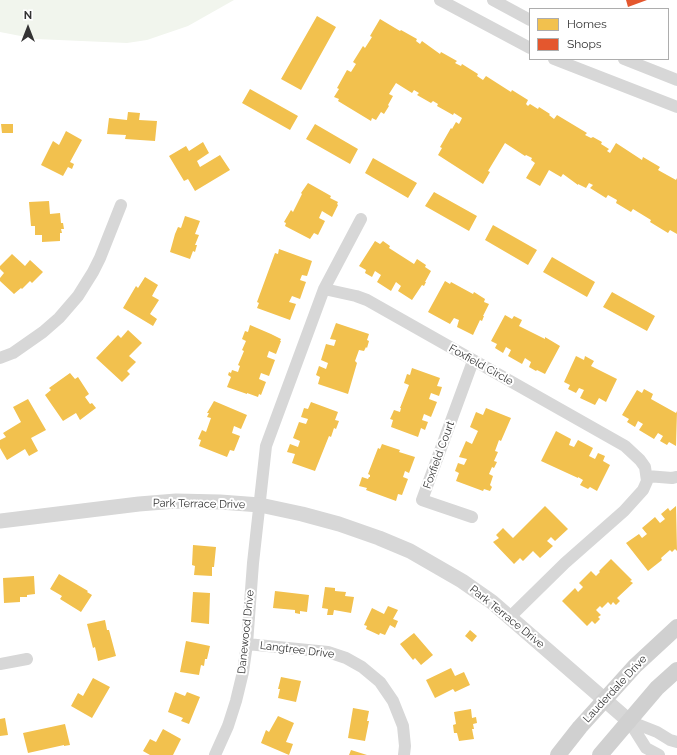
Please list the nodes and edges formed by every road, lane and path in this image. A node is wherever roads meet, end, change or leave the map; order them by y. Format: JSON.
{"nodes":[{"id":1,"x":440,"y":0,"type":"edge"},
{"id":2,"x":492,"y":0,"type":"edge"},
{"id":3,"x":529,"y":19,"type":"edge"},
{"id":4,"x":529,"y":47,"type":"edge"},
{"id":5,"x":557,"y":60,"type":"edge"},
{"id":6,"x":627,"y":60,"type":"edge"},
{"id":7,"x":677,"y":80,"type":"edge"},
{"id":8,"x":677,"y":107,"type":"edge"},
{"id":9,"x":121,"y":205,"type":"dead end"},
{"id":10,"x":361,"y":219,"type":"dead end"},
{"id":11,"x":324,"y":289,"type":"junction"},
{"id":12,"x":0,"y":358,"type":"edge"},
{"id":13,"x":473,"y":361,"type":"junction"},
{"id":14,"x":647,"y":476,"type":"junction"},
{"id":15,"x":677,"y":477,"type":"edge"},
{"id":16,"x":260,"y":505,"type":"junction"},
{"id":17,"x":472,"y":517,"type":"dead end"},
{"id":18,"x":0,"y":521,"type":"edge"},
{"id":19,"x":510,"y":617,"type":"junction"},
{"id":20,"x":677,"y":627,"type":"edge"},
{"id":21,"x":247,"y":644,"type":"junction"},
{"id":22,"x":27,"y":660,"type":"dead end"},
{"id":23,"x":0,"y":664,"type":"edge"},
{"id":24,"x":677,"y":670,"type":"edge"},
{"id":25,"x":605,"y":700,"type":"junction"},
{"id":26,"x":629,"y":721,"type":"junction"},
{"id":27,"x":677,"y":742,"type":"edge"},
{"id":28,"x":215,"y":755,"type":"edge"},
{"id":29,"x":404,"y":755,"type":"edge"},
{"id":30,"x":558,"y":755,"type":"edge"},
{"id":31,"x":600,"y":755,"type":"edge"},
{"id":32,"x":659,"y":755,"type":"edge"}],
"edges":[{"from":1,"to":4,"type":"street"},
{"from":2,"to":3,"type":"street"},
{"from":5,"to":8,"type":"street"},
{"from":6,"to":7,"type":"street"},
{"from":9,"to":12,"type":"street"},
{"from":10,"to":11,"type":"street"},
{"from":11,"to":13,"type":"street","name":"Foxfield Circle"},
{"from":11,"to":16,"type":"street"},
{"from":13,"to":14,"type":"street","name":"Foxfield Circle"},
{"from":13,"to":17,"type":"street","name":"Foxfield Court"},
{"from":14,"to":15,"type":"street"},
{"from":14,"to":19,"type":"street"},
{"from":16,"to":18,"type":"street","name":"Park Terrace Drive"},
{"from":16,"to":19,"type":"street","name":"Park Terrace Drive"},
{"from":16,"to":21,"type":"street","name":"Danewood Drive"},
{"from":19,"to":25,"type":"street","name":"Park Terrace Drive"},
{"from":20,"to":25,"type":"main road","name":"Lauderdale Drive"},
{"from":21,"to":28,"type":"street","name":"Danewood Drive"},
{"from":21,"to":29,"type":"street","name":"Langtree Drive"},
{"from":22,"to":23,"type":"street"},
{"from":24,"to":26,"type":"main road"},
{"from":25,"to":26,"type":"street","name":"Park Terrace Drive"},
{"from":25,"to":30,"type":"main road","name":"Lauderdale Drive"},
{"from":26,"to":27,"type":"street"},
{"from":26,"to":31,"type":"main road"},
{"from":26,"to":32,"type":"street"}]}
